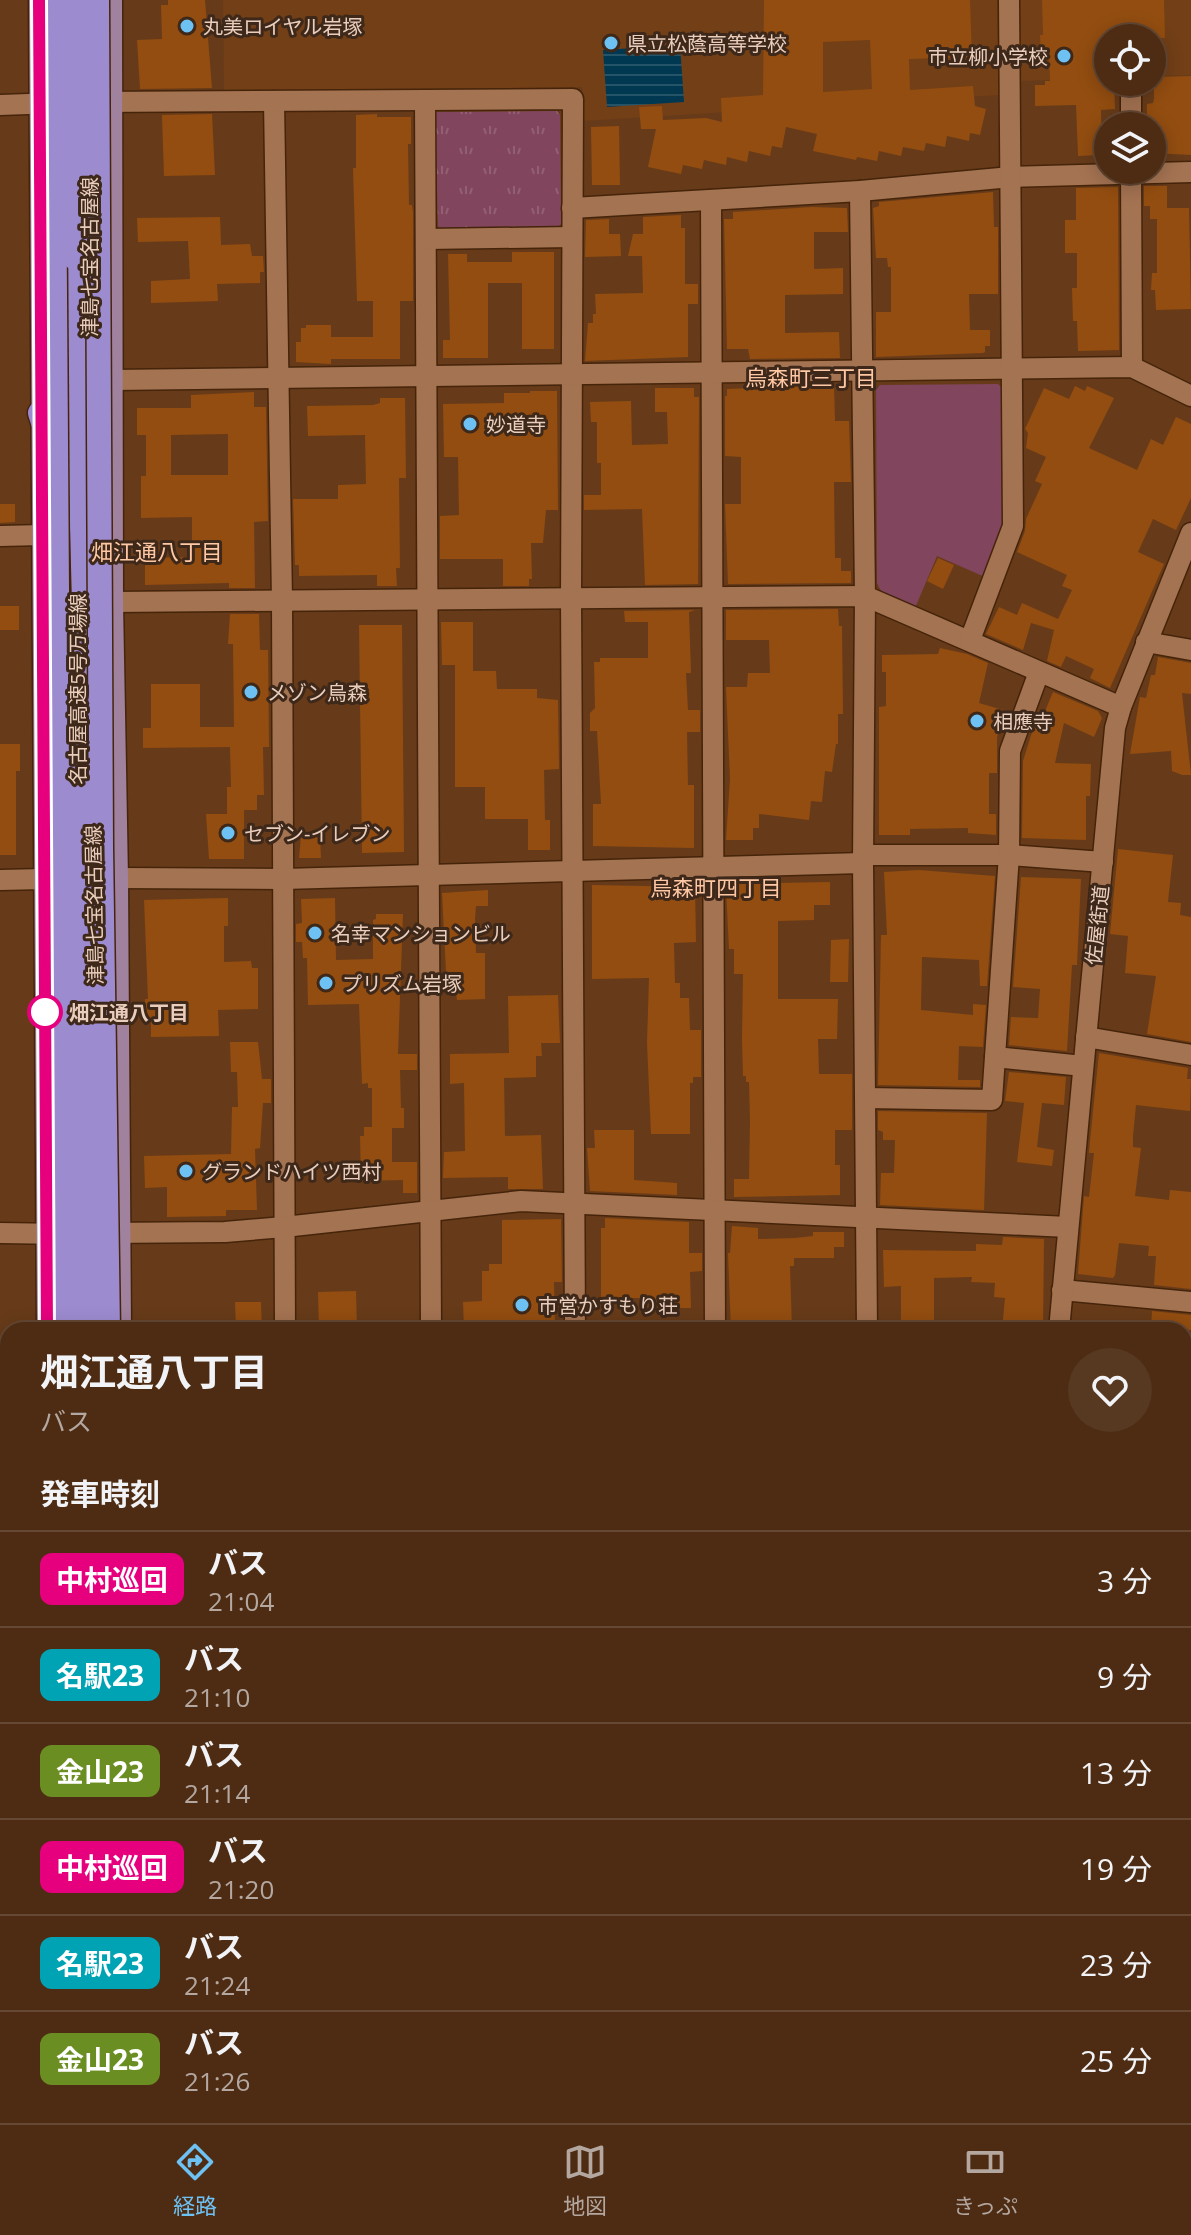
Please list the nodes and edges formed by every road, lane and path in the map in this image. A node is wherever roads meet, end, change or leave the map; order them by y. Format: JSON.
{"nodes":[{"id":1,"x":39,"y":0,"type":"edge"},
{"id":2,"x":53,"y":0,"type":"edge"},
{"id":3,"x":76,"y":0,"type":"edge"},
{"id":4,"x":97,"y":0,"type":"edge"},
{"id":5,"x":112,"y":0,"type":"edge"},
{"id":6,"x":1009,"y":0,"type":"edge"},
{"id":7,"x":274,"y":101,"type":"junction"},
{"id":8,"x":425,"y":101,"type":"junction"},
{"id":9,"x":113,"y":102,"type":"junction"},
{"id":10,"x":39,"y":104,"type":"junction"},
{"id":11,"x":0,"y":105,"type":"edge"},
{"id":12,"x":1166,"y":172,"type":"edge"},
{"id":13,"x":1191,"y":172,"type":"edge"},
{"id":14,"x":1094,"y":173,"type":"edge"},
{"id":15,"x":1011,"y":177,"type":"junction"},
{"id":16,"x":1131,"y":184,"type":"edge"},
{"id":17,"x":860,"y":191,"type":"junction"},
{"id":18,"x":711,"y":200,"type":"junction"},
{"id":19,"x":572,"y":208,"type":"junction"},
{"id":20,"x":572,"y":237,"type":"junction"},
{"id":21,"x":426,"y":239,"type":"junction"},
{"id":22,"x":1132,"y":367,"type":"junction"},
{"id":23,"x":1010,"y":368,"type":"junction"},
{"id":24,"x":861,"y":370,"type":"junction"},
{"id":25,"x":711,"y":372,"type":"junction"},
{"id":26,"x":572,"y":374,"type":"junction"},
{"id":27,"x":426,"y":376,"type":"junction"},
{"id":28,"x":277,"y":378,"type":"junction"},
{"id":29,"x":113,"y":380,"type":"junction"},
{"id":30,"x":1191,"y":396,"type":"edge"},
{"id":31,"x":40,"y":413,"type":"junction"},
{"id":32,"x":1191,"y":533,"type":"edge"},
{"id":33,"x":43,"y":535,"type":"junction"},
{"id":34,"x":0,"y":536,"type":"edge"},
{"id":35,"x":865,"y":596,"type":"junction"},
{"id":36,"x":713,"y":597,"type":"junction"},
{"id":37,"x":571,"y":598,"type":"junction"},
{"id":38,"x":427,"y":600,"type":"junction"},
{"id":39,"x":282,"y":601,"type":"junction"},
{"id":40,"x":113,"y":602,"type":"junction"},
{"id":41,"x":970,"y":640,"type":"junction"},
{"id":42,"x":1146,"y":642,"type":"junction"},
{"id":43,"x":1191,"y":650,"type":"edge"},
{"id":44,"x":1039,"y":672,"type":"junction"},
{"id":45,"x":1121,"y":707,"type":"junction"},
{"id":46,"x":101,"y":846,"type":"junction"},
{"id":47,"x":1009,"y":855,"type":"junction"},
{"id":48,"x":863,"y":859,"type":"junction"},
{"id":49,"x":1103,"y":862,"type":"junction"},
{"id":50,"x":714,"y":867,"type":"junction"},
{"id":51,"x":575,"y":871,"type":"junction"},
{"id":52,"x":430,"y":875,"type":"junction"},
{"id":53,"x":118,"y":878,"type":"junction"},
{"id":54,"x":44,"y":879,"type":"junction"},
{"id":55,"x":283,"y":879,"type":"junction"},
{"id":56,"x":0,"y":880,"type":"edge"},
{"id":57,"x":1086,"y":1037,"type":"junction"},
{"id":58,"x":1191,"y":1055,"type":"edge"},
{"id":59,"x":995,"y":1057,"type":"junction"},
{"id":60,"x":1083,"y":1066,"type":"junction"},
{"id":61,"x":866,"y":1098,"type":"junction"},
{"id":62,"x":574,"y":1203,"type":"junction"},
{"id":63,"x":430,"y":1210,"type":"junction"},
{"id":64,"x":713,"y":1211,"type":"junction"},
{"id":65,"x":864,"y":1217,"type":"junction"},
{"id":66,"x":284,"y":1227,"type":"junction"},
{"id":67,"x":1068,"y":1227,"type":"junction"},
{"id":68,"x":0,"y":1233,"type":"edge"},
{"id":69,"x":121,"y":1233,"type":"junction"},
{"id":70,"x":46,"y":1234,"type":"junction"},
{"id":71,"x":1062,"y":1290,"type":"junction"},
{"id":72,"x":1191,"y":1302,"type":"edge"},
{"id":73,"x":47,"y":1322,"type":"edge"},
{"id":74,"x":62,"y":1322,"type":"edge"},
{"id":75,"x":85,"y":1322,"type":"edge"},
{"id":76,"x":108,"y":1322,"type":"edge"},
{"id":77,"x":121,"y":1322,"type":"edge"},
{"id":78,"x":285,"y":1322,"type":"edge"},
{"id":79,"x":431,"y":1322,"type":"edge"},
{"id":80,"x":575,"y":1322,"type":"edge"},
{"id":81,"x":715,"y":1322,"type":"edge"},
{"id":82,"x":867,"y":1322,"type":"edge"},
{"id":83,"x":1060,"y":1322,"type":"edge"}],
"edges":[{"from":1,"to":10,"type":"main road"},
{"from":2,"to":74,"type":"highway","name":"名古屋高速5号万場線","bridge":true},
{"from":3,"to":46,"type":"highway","bridge":true},
{"from":4,"to":46,"type":"highway","name":"名古屋高速5号万場線","bridge":true},
{"from":5,"to":9,"type":"main road","name":"津島七宝名古屋線"},
{"from":6,"to":15,"type":"street"},
{"from":7,"to":8,"type":"street"},
{"from":7,"to":9,"type":"street"},
{"from":7,"to":28,"type":"street"},
{"from":8,"to":19,"type":"street"},
{"from":8,"to":21,"type":"street"},
{"from":9,"to":10,"type":"street"},
{"from":9,"to":29,"type":"main road","name":"津島七宝名古屋線"},
{"from":10,"to":11,"type":"street"},
{"from":10,"to":31,"type":"main road"},
{"from":12,"to":13,"type":"street"},
{"from":14,"to":15,"type":"street"},
{"from":15,"to":17,"type":"street"},
{"from":15,"to":23,"type":"street"},
{"from":16,"to":22,"type":"street"},
{"from":17,"to":18,"type":"street"},
{"from":17,"to":24,"type":"street"},
{"from":18,"to":19,"type":"street"},
{"from":18,"to":25,"type":"street"},
{"from":19,"to":20,"type":"street"},
{"from":20,"to":21,"type":"street"},
{"from":20,"to":26,"type":"street"},
{"from":21,"to":27,"type":"street"},
{"from":22,"to":23,"type":"street"},
{"from":22,"to":30,"type":"street"},
{"from":23,"to":24,"type":"street"},
{"from":23,"to":41,"type":"street"},
{"from":24,"to":25,"type":"street"},
{"from":24,"to":35,"type":"street"},
{"from":25,"to":26,"type":"street"},
{"from":25,"to":36,"type":"street"},
{"from":26,"to":27,"type":"street"},
{"from":26,"to":37,"type":"street"},
{"from":27,"to":28,"type":"street"},
{"from":27,"to":38,"type":"street"},
{"from":28,"to":29,"type":"street"},
{"from":28,"to":39,"type":"street"},
{"from":29,"to":40,"type":"main road","name":"津島七宝名古屋線"},
{"from":31,"to":33,"type":"main road"},
{"from":31,"to":75,"type":"highway","bridge":true},
{"from":32,"to":42,"type":"street","name":"佐屋街道"},
{"from":33,"to":34,"type":"street"},
{"from":33,"to":54,"type":"main road"},
{"from":35,"to":36,"type":"street"},
{"from":35,"to":41,"type":"street"},
{"from":35,"to":48,"type":"street"},
{"from":36,"to":37,"type":"street"},
{"from":36,"to":50,"type":"street"},
{"from":37,"to":38,"type":"street"},
{"from":37,"to":51,"type":"street"},
{"from":38,"to":39,"type":"street"},
{"from":38,"to":52,"type":"street"},
{"from":39,"to":40,"type":"street"},
{"from":39,"to":55,"type":"street"},
{"from":40,"to":53,"type":"main road","name":"津島七宝名古屋線"},
{"from":41,"to":44,"type":"street"},
{"from":42,"to":43,"type":"street"},
{"from":42,"to":45,"type":"street","name":"佐屋街道"},
{"from":44,"to":45,"type":"street"},
{"from":44,"to":47,"type":"street"},
{"from":45,"to":49,"type":"street","name":"佐屋街道"},
{"from":46,"to":76,"type":"highway","name":"名古屋高速5号万場線","bridge":true},
{"from":47,"to":48,"type":"street"},
{"from":47,"to":49,"type":"street"},
{"from":47,"to":59,"type":"street"},
{"from":48,"to":50,"type":"street"},
{"from":48,"to":61,"type":"street"},
{"from":49,"to":57,"type":"street","name":"佐屋街道"},
{"from":50,"to":51,"type":"street"},
{"from":50,"to":64,"type":"street"},
{"from":51,"to":52,"type":"street"},
{"from":51,"to":62,"type":"street"},
{"from":52,"to":55,"type":"street"},
{"from":52,"to":63,"type":"street"},
{"from":53,"to":55,"type":"street"},
{"from":53,"to":69,"type":"main road","name":"津島七宝名古屋線"},
{"from":54,"to":56,"type":"street"},
{"from":54,"to":70,"type":"main road"},
{"from":55,"to":66,"type":"street"},
{"from":57,"to":58,"type":"street"},
{"from":57,"to":60,"type":"street","name":"佐屋街道"},
{"from":59,"to":60,"type":"street"},
{"from":59,"to":61,"type":"street"},
{"from":60,"to":67,"type":"street","name":"佐屋街道"},
{"from":61,"to":65,"type":"street"},
{"from":62,"to":63,"type":"street"},
{"from":62,"to":64,"type":"street"},
{"from":62,"to":80,"type":"street"},
{"from":63,"to":66,"type":"street"},
{"from":63,"to":79,"type":"street"},
{"from":64,"to":65,"type":"street"},
{"from":64,"to":81,"type":"street"},
{"from":65,"to":67,"type":"street"},
{"from":65,"to":82,"type":"street"},
{"from":66,"to":69,"type":"street"},
{"from":66,"to":78,"type":"street"},
{"from":67,"to":71,"type":"street","name":"佐屋街道"},
{"from":68,"to":70,"type":"street"},
{"from":69,"to":70,"type":"street"},
{"from":69,"to":77,"type":"main road","name":"津島七宝名古屋線"},
{"from":70,"to":73,"type":"main road"},
{"from":71,"to":72,"type":"street"},
{"from":71,"to":83,"type":"street","name":"佐屋街道"}]}
